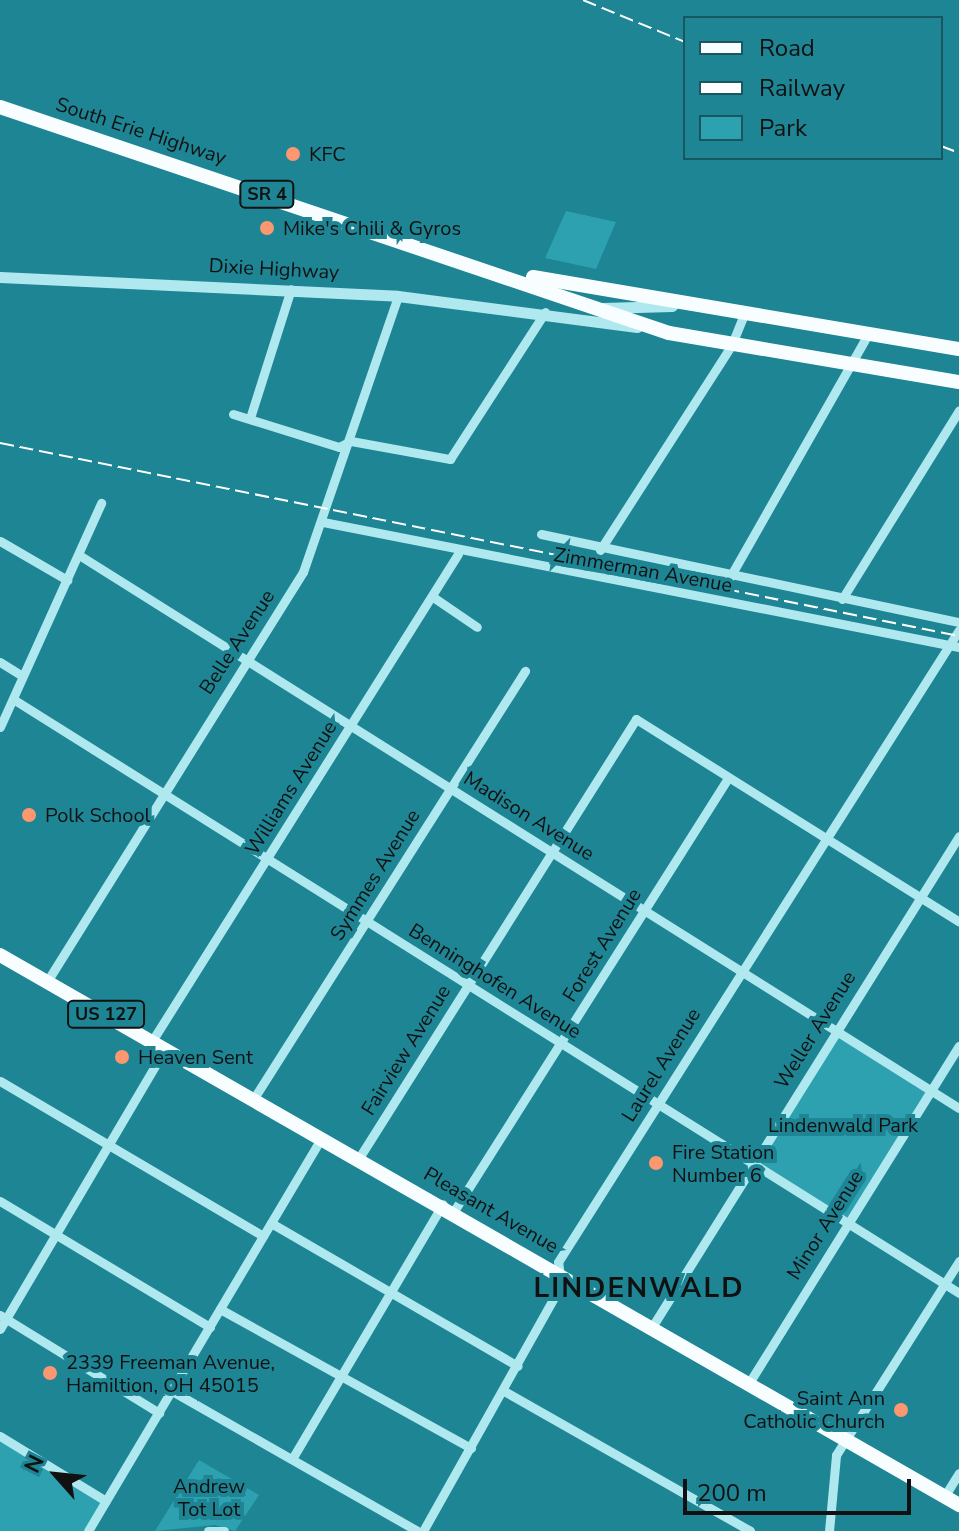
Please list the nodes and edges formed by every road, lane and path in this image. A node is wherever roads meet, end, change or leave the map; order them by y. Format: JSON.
{"nodes":[{"id":1,"x":0,"y":107,"type":"edge"},
{"id":2,"x":497,"y":271,"type":"junction"},
{"id":3,"x":0,"y":277,"type":"edge"},
{"id":4,"x":291,"y":289,"type":"junction"},
{"id":5,"x":398,"y":296,"type":"junction"},
{"id":6,"x":713,"y":306,"type":"junction"},
{"id":7,"x":597,"y":308,"type":"junction"},
{"id":8,"x":545,"y":312,"type":"junction"},
{"id":9,"x":745,"y":312,"type":"junction"},
{"id":10,"x":669,"y":333,"type":"junction"},
{"id":11,"x":868,"y":334,"type":"junction"},
{"id":12,"x":732,"y":344,"type":"junction"},
{"id":13,"x":959,"y":349,"type":"edge"},
{"id":14,"x":857,"y":365,"type":"junction"},
{"id":15,"x":959,"y":382,"type":"edge"},
{"id":16,"x":959,"y":410,"type":"edge"},
{"id":17,"x":233,"y":414,"type":"dead end"},
{"id":18,"x":250,"y":418,"type":"junction"},
{"id":19,"x":351,"y":441,"type":"junction"},
{"id":20,"x":101,"y":503,"type":"dead end"},
{"id":21,"x":323,"y":522,"type":"junction"},
{"id":22,"x":541,"y":534,"type":"dead end"},
{"id":23,"x":0,"y":541,"type":"edge"},
{"id":24,"x":600,"y":550,"type":"junction"},
{"id":25,"x":458,"y":554,"type":"junction"},
{"id":26,"x":79,"y":555,"type":"junction"},
{"id":27,"x":730,"y":577,"type":"junction"},
{"id":28,"x":67,"y":580,"type":"junction"},
{"id":29,"x":433,"y":597,"type":"junction"},
{"id":30,"x":842,"y":599,"type":"junction"},
{"id":31,"x":959,"y":622,"type":"edge"},
{"id":32,"x":477,"y":627,"type":"dead end"},
{"id":33,"x":959,"y":630,"type":"edge"},
{"id":34,"x":954,"y":646,"type":"edge"},
{"id":35,"x":247,"y":659,"type":"junction"},
{"id":36,"x":0,"y":662,"type":"edge"},
{"id":37,"x":525,"y":671,"type":"dead end"},
{"id":38,"x":22,"y":676,"type":"junction"},
{"id":39,"x":13,"y":699,"type":"junction"},
{"id":40,"x":351,"y":726,"type":"junction"},
{"id":41,"x":0,"y":727,"type":"edge"},
{"id":42,"x":728,"y":778,"type":"junction"},
{"id":43,"x":451,"y":789,"type":"junction"},
{"id":44,"x":163,"y":793,"type":"junction"},
{"id":45,"x":959,"y":836,"type":"edge"},
{"id":46,"x":825,"y":839,"type":"junction"},
{"id":47,"x":553,"y":852,"type":"junction"},
{"id":48,"x":268,"y":858,"type":"junction"},
{"id":49,"x":919,"y":898,"type":"junction"},
{"id":50,"x":645,"y":910,"type":"junction"},
{"id":51,"x":368,"y":922,"type":"junction"},
{"id":52,"x":959,"y":922,"type":"edge"},
{"id":53,"x":0,"y":955,"type":"edge"},
{"id":54,"x":740,"y":971,"type":"junction"},
{"id":55,"x":48,"y":980,"type":"junction"},
{"id":56,"x":469,"y":985,"type":"junction"},
{"id":57,"x":837,"y":1030,"type":"junction"},
{"id":58,"x":561,"y":1043,"type":"junction"},
{"id":59,"x":159,"y":1045,"type":"junction"},
{"id":60,"x":959,"y":1046,"type":"edge"},
{"id":61,"x":0,"y":1081,"type":"edge"},
{"id":62,"x":931,"y":1091,"type":"junction"},
{"id":63,"x":254,"y":1098,"type":"junction"},
{"id":64,"x":657,"y":1105,"type":"junction"},
{"id":65,"x":959,"y":1108,"type":"edge"},
{"id":66,"x":322,"y":1137,"type":"junction"},
{"id":67,"x":111,"y":1144,"type":"junction"},
{"id":68,"x":359,"y":1158,"type":"junction"},
{"id":69,"x":751,"y":1163,"type":"junction"},
{"id":70,"x":0,"y":1201,"type":"edge"},
{"id":71,"x":449,"y":1208,"type":"junction"},
{"id":72,"x":271,"y":1223,"type":"junction"},
{"id":73,"x":847,"y":1223,"type":"junction"},
{"id":74,"x":57,"y":1234,"type":"junction"},
{"id":75,"x":263,"y":1236,"type":"junction"},
{"id":76,"x":959,"y":1261,"type":"edge"},
{"id":77,"x":559,"y":1272,"type":"junction"},
{"id":78,"x":945,"y":1283,"type":"junction"},
{"id":79,"x":959,"y":1293,"type":"edge"},
{"id":80,"x":389,"y":1294,"type":"junction"},
{"id":81,"x":220,"y":1309,"type":"junction"},
{"id":82,"x":3,"y":1317,"type":"edge"},
{"id":83,"x":210,"y":1327,"type":"junction"},
{"id":84,"x":652,"y":1327,"type":"junction"},
{"id":85,"x":0,"y":1329,"type":"edge"},
{"id":86,"x":518,"y":1366,"type":"junction"},
{"id":87,"x":340,"y":1375,"type":"junction"},
{"id":88,"x":749,"y":1383,"type":"junction"},
{"id":89,"x":172,"y":1391,"type":"junction"},
{"id":90,"x":504,"y":1391,"type":"junction"},
{"id":91,"x":159,"y":1413,"type":"junction"},
{"id":92,"x":0,"y":1436,"type":"edge"},
{"id":93,"x":846,"y":1438,"type":"junction"},
{"id":94,"x":471,"y":1448,"type":"junction"},
{"id":95,"x":292,"y":1459,"type":"junction"},
{"id":96,"x":959,"y":1473,"type":"edge"},
{"id":97,"x":944,"y":1497,"type":"junction"},
{"id":98,"x":106,"y":1501,"type":"junction"},
{"id":99,"x":959,"y":1505,"type":"edge"},
{"id":100,"x":88,"y":1531,"type":"edge"},
{"id":101,"x":420,"y":1531,"type":"edge"},
{"id":102,"x":750,"y":1531,"type":"edge"},
{"id":103,"x":829,"y":1531,"type":"edge"}],
"edges":[{"from":1,"to":2,"type":"main road","name":"South Erie Highway","number":"SR 4"},
{"from":2,"to":6,"type":"main road","name":"South Erie Highway","number":"SR 4"},
{"from":2,"to":7,"type":"main road","name":"South Erie Highway","number":"SR 4"},
{"from":3,"to":4,"type":"street","name":"Dixie Highway"},
{"from":4,"to":5,"type":"street","name":"Dixie Highway"},
{"from":4,"to":18,"type":"street"},
{"from":5,"to":8,"type":"street","name":"Dixie Highway"},
{"from":5,"to":19,"type":"street","name":"Belle Avenue"},
{"from":6,"to":7,"type":"street","name":"Dixie Highway"},
{"from":6,"to":9,"type":"main road","name":"Dixie Highway","number":"SR 4"},
{"from":7,"to":8,"type":"street","name":"Dixie Highway"},
{"from":7,"to":10,"type":"main road","name":"South Erie Highway","number":"SR 4"},
{"from":8,"to":10,"type":"street","name":"Dixie Highway"},
{"from":8,"to":19,"type":"street"},
{"from":9,"to":11,"type":"main road","name":"Dixie Highway","number":"SR 4"},
{"from":9,"to":12,"type":"street"},
{"from":10,"to":12,"type":"main road","name":"Dixie Highway","number":"SR 4"},
{"from":11,"to":13,"type":"main road","name":"Dixie Highway","number":"SR 4"},
{"from":11,"to":14,"type":"street"},
{"from":12,"to":14,"type":"main road","name":"Dixie Highway","number":"SR 4"},
{"from":12,"to":24,"type":"street"},
{"from":14,"to":15,"type":"main road","name":"Dixie Highway","number":"SR 4"},
{"from":14,"to":27,"type":"street"},
{"from":16,"to":30,"type":"street"},
{"from":17,"to":18,"type":"street"},
{"from":18,"to":19,"type":"street"},
{"from":19,"to":21,"type":"street","name":"Belle Avenue"},
{"from":20,"to":26,"type":"street"},
{"from":21,"to":25,"type":"street","name":"Zimmerman Avenue"},
{"from":21,"to":35,"type":"street","name":"Belle Avenue"},
{"from":22,"to":24,"type":"street","name":"Zimmerman Avenue"},
{"from":23,"to":28,"type":"street"},
{"from":24,"to":27,"type":"street","name":"Zimmerman Avenue"},
{"from":25,"to":29,"type":"street","name":"Williams Avenue"},
{"from":25,"to":34,"type":"street","name":"Zimmerman Avenue"},
{"from":26,"to":28,"type":"street"},
{"from":26,"to":35,"type":"street","name":"Madison Avenue"},
{"from":27,"to":30,"type":"street","name":"Zimmerman Avenue"},
{"from":28,"to":38,"type":"street"},
{"from":29,"to":32,"type":"street"},
{"from":29,"to":40,"type":"street","name":"Williams Avenue"},
{"from":30,"to":31,"type":"street","name":"Zimmerman Avenue"},
{"from":33,"to":34,"type":"street","name":"Laurel Avenue"},
{"from":34,"to":46,"type":"street","name":"Laurel Avenue"},
{"from":35,"to":40,"type":"street","name":"Madison Avenue"},
{"from":35,"to":44,"type":"street","name":"Belle Avenue"},
{"from":36,"to":38,"type":"street"},
{"from":37,"to":43,"type":"street","name":"Symmes Avenue"},
{"from":38,"to":39,"type":"street"},
{"from":39,"to":41,"type":"street"},
{"from":39,"to":44,"type":"street","name":"Benninghofen Avenue"},
{"from":40,"to":43,"type":"street","name":"Madison Avenue"},
{"from":40,"to":48,"type":"street","name":"Williams Avenue"},
{"from":42,"to":46,"type":"street"},
{"from":42,"to":47,"type":"street","name":"Fairview Avenue"},
{"from":42,"to":50,"type":"street","name":"Forest Avenue"},
{"from":43,"to":47,"type":"street","name":"Madison Avenue"},
{"from":43,"to":51,"type":"street","name":"Symmes Avenue"},
{"from":44,"to":48,"type":"street","name":"Benninghofen Avenue"},
{"from":44,"to":55,"type":"street","name":"Belle Avenue"},
{"from":45,"to":49,"type":"street","name":"Weller Avenue"},
{"from":46,"to":49,"type":"street"},
{"from":46,"to":54,"type":"street","name":"Laurel Avenue"},
{"from":47,"to":50,"type":"street","name":"Madison Avenue"},
{"from":47,"to":56,"type":"street","name":"Fairview Avenue"},
{"from":48,"to":51,"type":"street","name":"Benninghofen Avenue"},
{"from":48,"to":59,"type":"street","name":"Williams Avenue"},
{"from":49,"to":52,"type":"street"},
{"from":49,"to":57,"type":"street","name":"Weller Avenue"},
{"from":50,"to":54,"type":"street","name":"Madison Avenue"},
{"from":50,"to":58,"type":"street","name":"Forest Avenue"},
{"from":51,"to":56,"type":"street","name":"Benninghofen Avenue"},
{"from":51,"to":63,"type":"street","name":"Symmes Avenue"},
{"from":53,"to":55,"type":"main road","name":"Pleasant Avenue","number":"US 127"},
{"from":54,"to":57,"type":"street","name":"Madison Avenue"},
{"from":54,"to":64,"type":"street","name":"Laurel Avenue"},
{"from":55,"to":59,"type":"main road","name":"Pleasant Avenue","number":"US 127"},
{"from":56,"to":58,"type":"street","name":"Benninghofen Avenue"},
{"from":56,"to":68,"type":"street","name":"Fairview Avenue"},
{"from":57,"to":62,"type":"street","name":"Madison Avenue"},
{"from":57,"to":69,"type":"street","name":"Weller Avenue"},
{"from":58,"to":64,"type":"street","name":"Benninghofen Avenue"},
{"from":58,"to":71,"type":"street","name":"Forest Avenue"},
{"from":59,"to":63,"type":"main road","name":"Pleasant Avenue","number":"US 127"},
{"from":59,"to":67,"type":"street","name":"Williams Avenue"},
{"from":60,"to":62,"type":"street","name":"Minor Avenue"},
{"from":61,"to":67,"type":"street"},
{"from":62,"to":65,"type":"street","name":"Madison Avenue"},
{"from":62,"to":73,"type":"street","name":"Minor Avenue"},
{"from":63,"to":66,"type":"main road","name":"Pleasant Avenue","number":"US 127"},
{"from":64,"to":69,"type":"street","name":"Benninghofen Avenue"},
{"from":64,"to":77,"type":"street","name":"Laurel Avenue"},
{"from":66,"to":68,"type":"main road","name":"Pleasant Avenue","number":"US 127"},
{"from":66,"to":72,"type":"street"},
{"from":67,"to":74,"type":"street","name":"Williams Avenue"},
{"from":67,"to":75,"type":"street"},
{"from":68,"to":71,"type":"main road","name":"Pleasant Avenue","number":"US 127"},
{"from":69,"to":73,"type":"street","name":"Benninghofen Avenue"},
{"from":69,"to":84,"type":"street","name":"Weller Avenue"},
{"from":70,"to":74,"type":"street"},
{"from":71,"to":77,"type":"main road","name":"Pleasant Avenue","number":"US 127"},
{"from":71,"to":80,"type":"street","name":"Forest Avenue"},
{"from":72,"to":75,"type":"street"},
{"from":72,"to":80,"type":"street"},
{"from":73,"to":78,"type":"street","name":"Benninghofen Avenue"},
{"from":73,"to":88,"type":"street","name":"Minor Avenue"},
{"from":74,"to":82,"type":"street","name":"Williams Avenue"},
{"from":74,"to":83,"type":"street"},
{"from":75,"to":81,"type":"street"},
{"from":76,"to":78,"type":"street"},
{"from":77,"to":84,"type":"main road","name":"Pleasant Avenue","number":"US 127"},
{"from":77,"to":86,"type":"street","name":"Laurel Avenue"},
{"from":78,"to":79,"type":"street","name":"Benninghofen Avenue"},
{"from":78,"to":93,"type":"street"},
{"from":80,"to":86,"type":"street"},
{"from":80,"to":87,"type":"street","name":"Forest Avenue"},
{"from":81,"to":83,"type":"street"},
{"from":81,"to":87,"type":"street"},
{"from":82,"to":85,"type":"street","name":"Williams Avenue"},
{"from":82,"to":91,"type":"street"},
{"from":83,"to":89,"type":"street"},
{"from":84,"to":88,"type":"main road","name":"Pleasant Avenue","number":"US 127"},
{"from":86,"to":90,"type":"street","name":"Laurel Avenue"},
{"from":87,"to":94,"type":"street"},
{"from":87,"to":95,"type":"street","name":"Forest Avenue"},
{"from":88,"to":93,"type":"main road","name":"Pleasant Avenue","number":"US 127"},
{"from":89,"to":91,"type":"street"},
{"from":89,"to":95,"type":"street"},
{"from":90,"to":94,"type":"street","name":"Laurel Avenue"},
{"from":90,"to":102,"type":"street"},
{"from":91,"to":98,"type":"street"},
{"from":92,"to":98,"type":"street"},
{"from":93,"to":97,"type":"main road","name":"Pleasant Avenue","number":"US 127"},
{"from":93,"to":103,"type":"street"},
{"from":94,"to":101,"type":"street","name":"Laurel Avenue"},
{"from":95,"to":101,"type":"street"},
{"from":96,"to":97,"type":"street"},
{"from":97,"to":99,"type":"main road","name":"Pleasant Avenue","number":"US 127"},
{"from":98,"to":100,"type":"street"}]}
